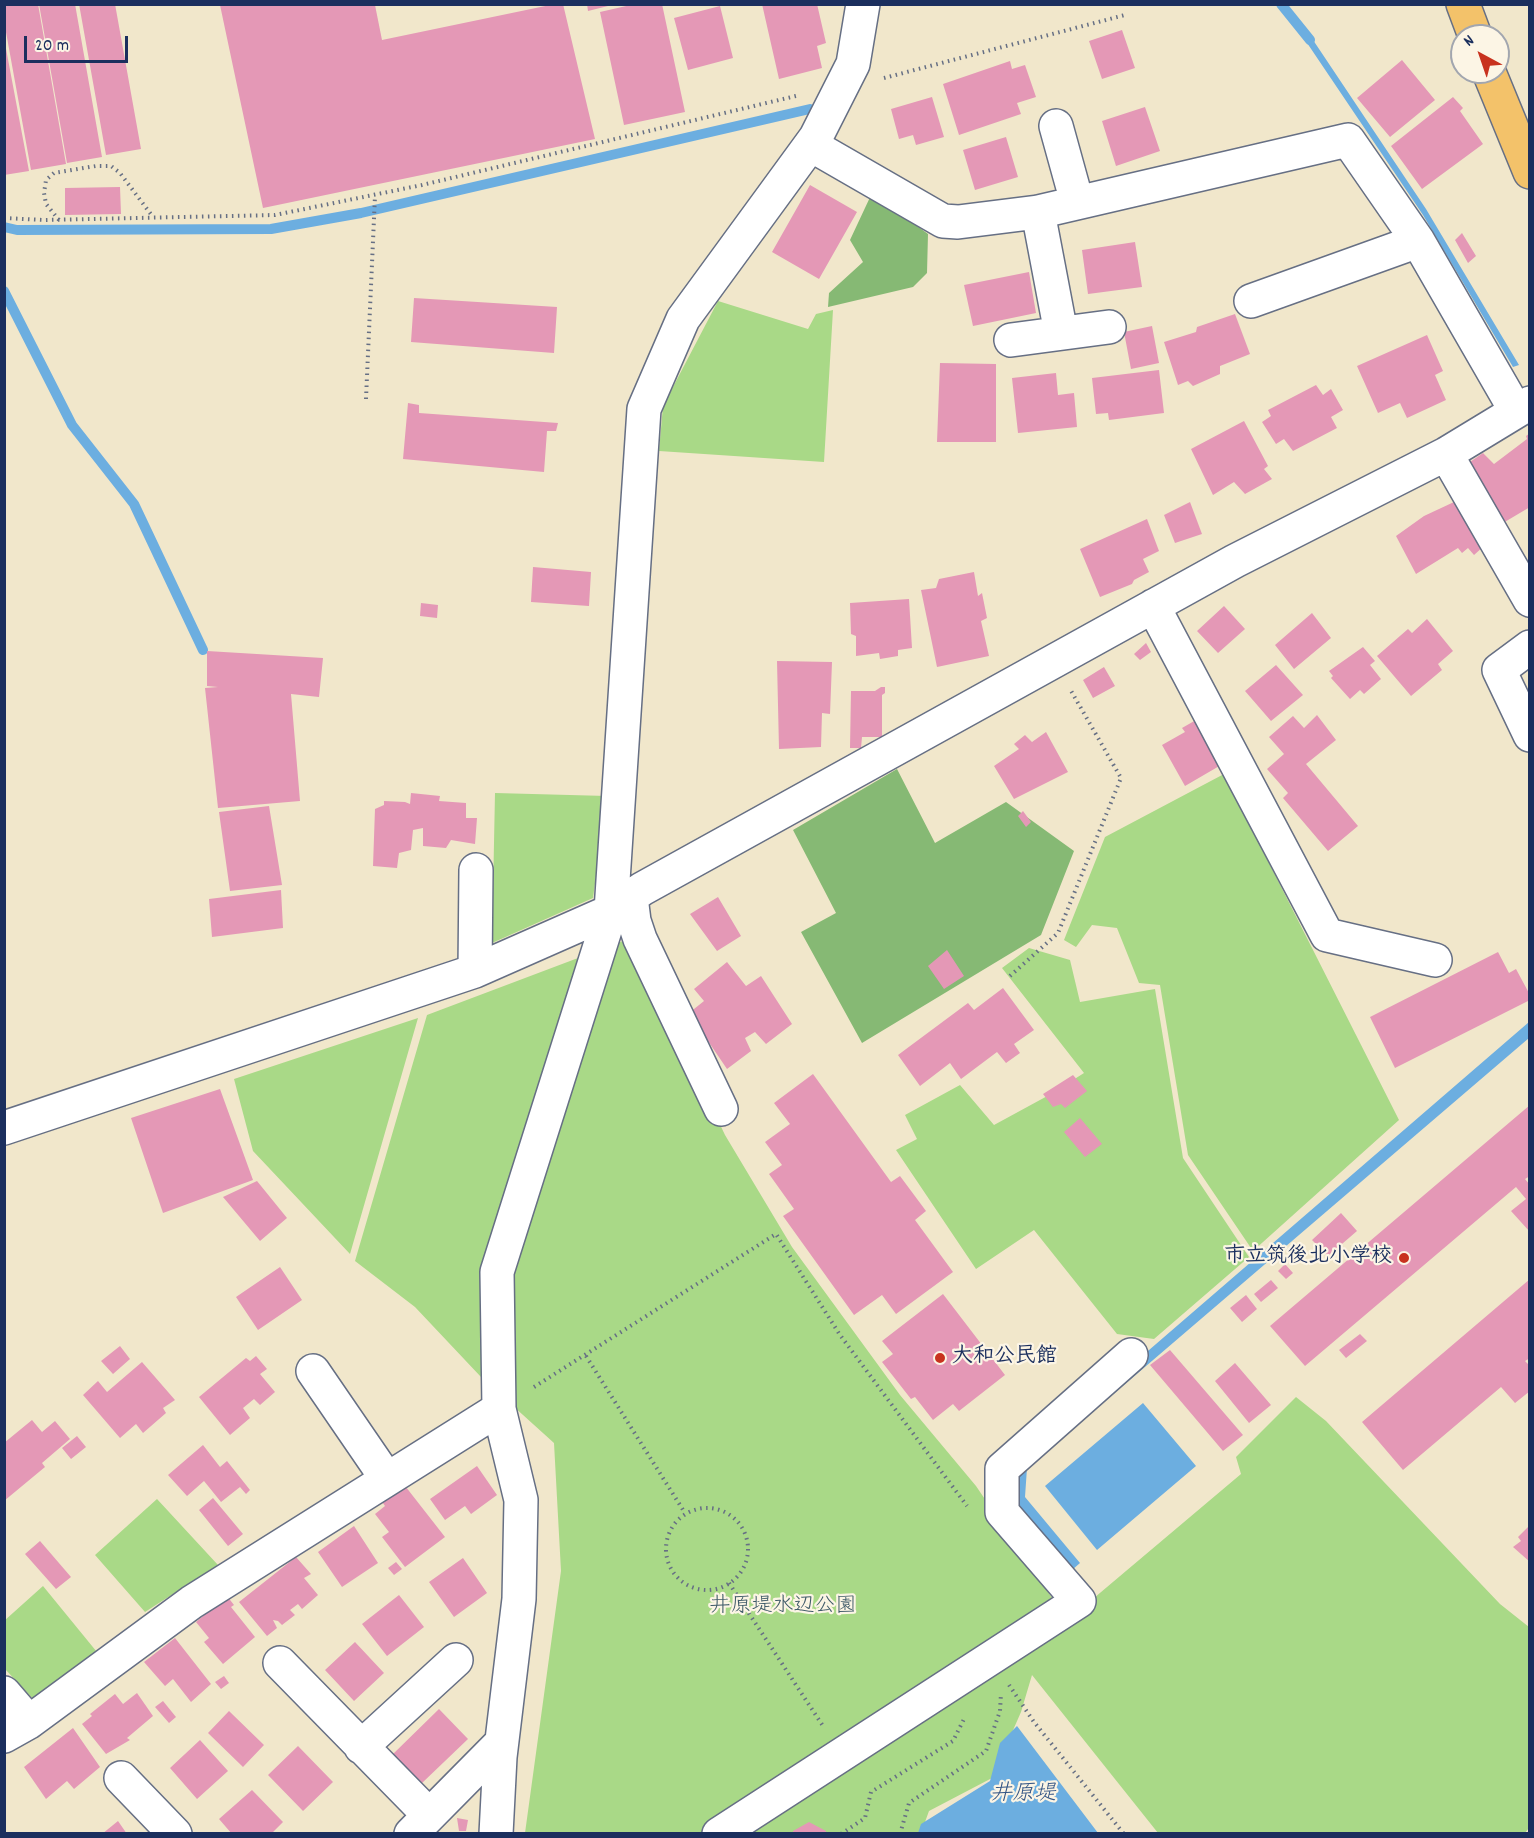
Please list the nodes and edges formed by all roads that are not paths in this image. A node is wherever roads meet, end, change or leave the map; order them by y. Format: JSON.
{"nodes":[{"id":1,"x":863,"y":4,"type":"edge"},
{"id":2,"x":1463,"y":4,"type":"edge"},
{"id":3,"x":1470,"y":24,"type":"edge"},
{"id":4,"x":1494,"y":84,"type":"edge"},
{"id":5,"x":1056,"y":126,"type":"dead end"},
{"id":6,"x":811,"y":145,"type":"junction"},
{"id":7,"x":1530,"y":172,"type":"edge"},
{"id":8,"x":1077,"y":202,"type":"junction"},
{"id":9,"x":1038,"y":212,"type":"junction"},
{"id":10,"x":1418,"y":241,"type":"junction"},
{"id":11,"x":1251,"y":301,"type":"dead end"},
{"id":12,"x":1108,"y":327,"type":"dead end"},
{"id":13,"x":1061,"y":333,"type":"junction"},
{"id":14,"x":1011,"y":340,"type":"dead end"},
{"id":15,"x":1523,"y":407,"type":"edge"},
{"id":16,"x":1446,"y":454,"type":"junction"},
{"id":17,"x":1530,"y":600,"type":"edge"},
{"id":18,"x":1153,"y":606,"type":"junction"},
{"id":19,"x":1530,"y":647,"type":"edge"},
{"id":20,"x":1530,"y":735,"type":"edge"},
{"id":21,"x":476,"y":870,"type":"dead end"},
{"id":22,"x":621,"y":904,"type":"junction"},
{"id":23,"x":1435,"y":960,"type":"dead end"},
{"id":24,"x":475,"y":971,"type":"junction"},
{"id":25,"x":721,"y":1109,"type":"dead end"},
{"id":26,"x":4,"y":1128,"type":"edge"},
{"id":27,"x":1131,"y":1355,"type":"dead end"},
{"id":28,"x":313,"y":1371,"type":"dead end"},
{"id":29,"x":512,"y":1401,"type":"junction"},
{"id":30,"x":387,"y":1479,"type":"junction"},
{"id":31,"x":456,"y":1660,"type":"dead end"},
{"id":32,"x":280,"y":1663,"type":"dead end"},
{"id":33,"x":4,"y":1693,"type":"edge"},
{"id":34,"x":16,"y":1729,"type":"edge"},
{"id":35,"x":501,"y":1743,"type":"junction"},
{"id":36,"x":361,"y":1747,"type":"junction"},
{"id":37,"x":121,"y":1778,"type":"dead end"},
{"id":38,"x":420,"y":1824,"type":"edge"},
{"id":39,"x":175,"y":1833,"type":"edge"},
{"id":40,"x":496,"y":1833,"type":"edge"},
{"id":41,"x":719,"y":1833,"type":"edge"}],
"edges":[{"from":1,"to":6,"type":"street"},
{"from":2,"to":3,"type":"highway"},
{"from":4,"to":7,"type":"highway"},
{"from":5,"to":8,"type":"street"},
{"from":6,"to":9,"type":"street"},
{"from":6,"to":22,"type":"street"},
{"from":8,"to":9,"type":"street"},
{"from":8,"to":10,"type":"street"},
{"from":9,"to":13,"type":"street"},
{"from":10,"to":11,"type":"street"},
{"from":10,"to":15,"type":"street"},
{"from":12,"to":13,"type":"street"},
{"from":13,"to":14,"type":"street"},
{"from":15,"to":16,"type":"street"},
{"from":16,"to":17,"type":"street"},
{"from":16,"to":18,"type":"street"},
{"from":18,"to":22,"type":"street"},
{"from":18,"to":23,"type":"street"},
{"from":19,"to":20,"type":"street"},
{"from":21,"to":24,"type":"street"},
{"from":22,"to":24,"type":"street"},
{"from":22,"to":25,"type":"street"},
{"from":22,"to":29,"type":"street"},
{"from":24,"to":26,"type":"street"},
{"from":27,"to":41,"type":"street"},
{"from":28,"to":30,"type":"street"},
{"from":29,"to":30,"type":"street"},
{"from":29,"to":35,"type":"street"},
{"from":30,"to":34,"type":"street"},
{"from":31,"to":36,"type":"street"},
{"from":32,"to":36,"type":"street"},
{"from":33,"to":34,"type":"street"},
{"from":35,"to":38,"type":"street"},
{"from":35,"to":40,"type":"street"},
{"from":36,"to":38,"type":"street"},
{"from":37,"to":39,"type":"street"}]}
